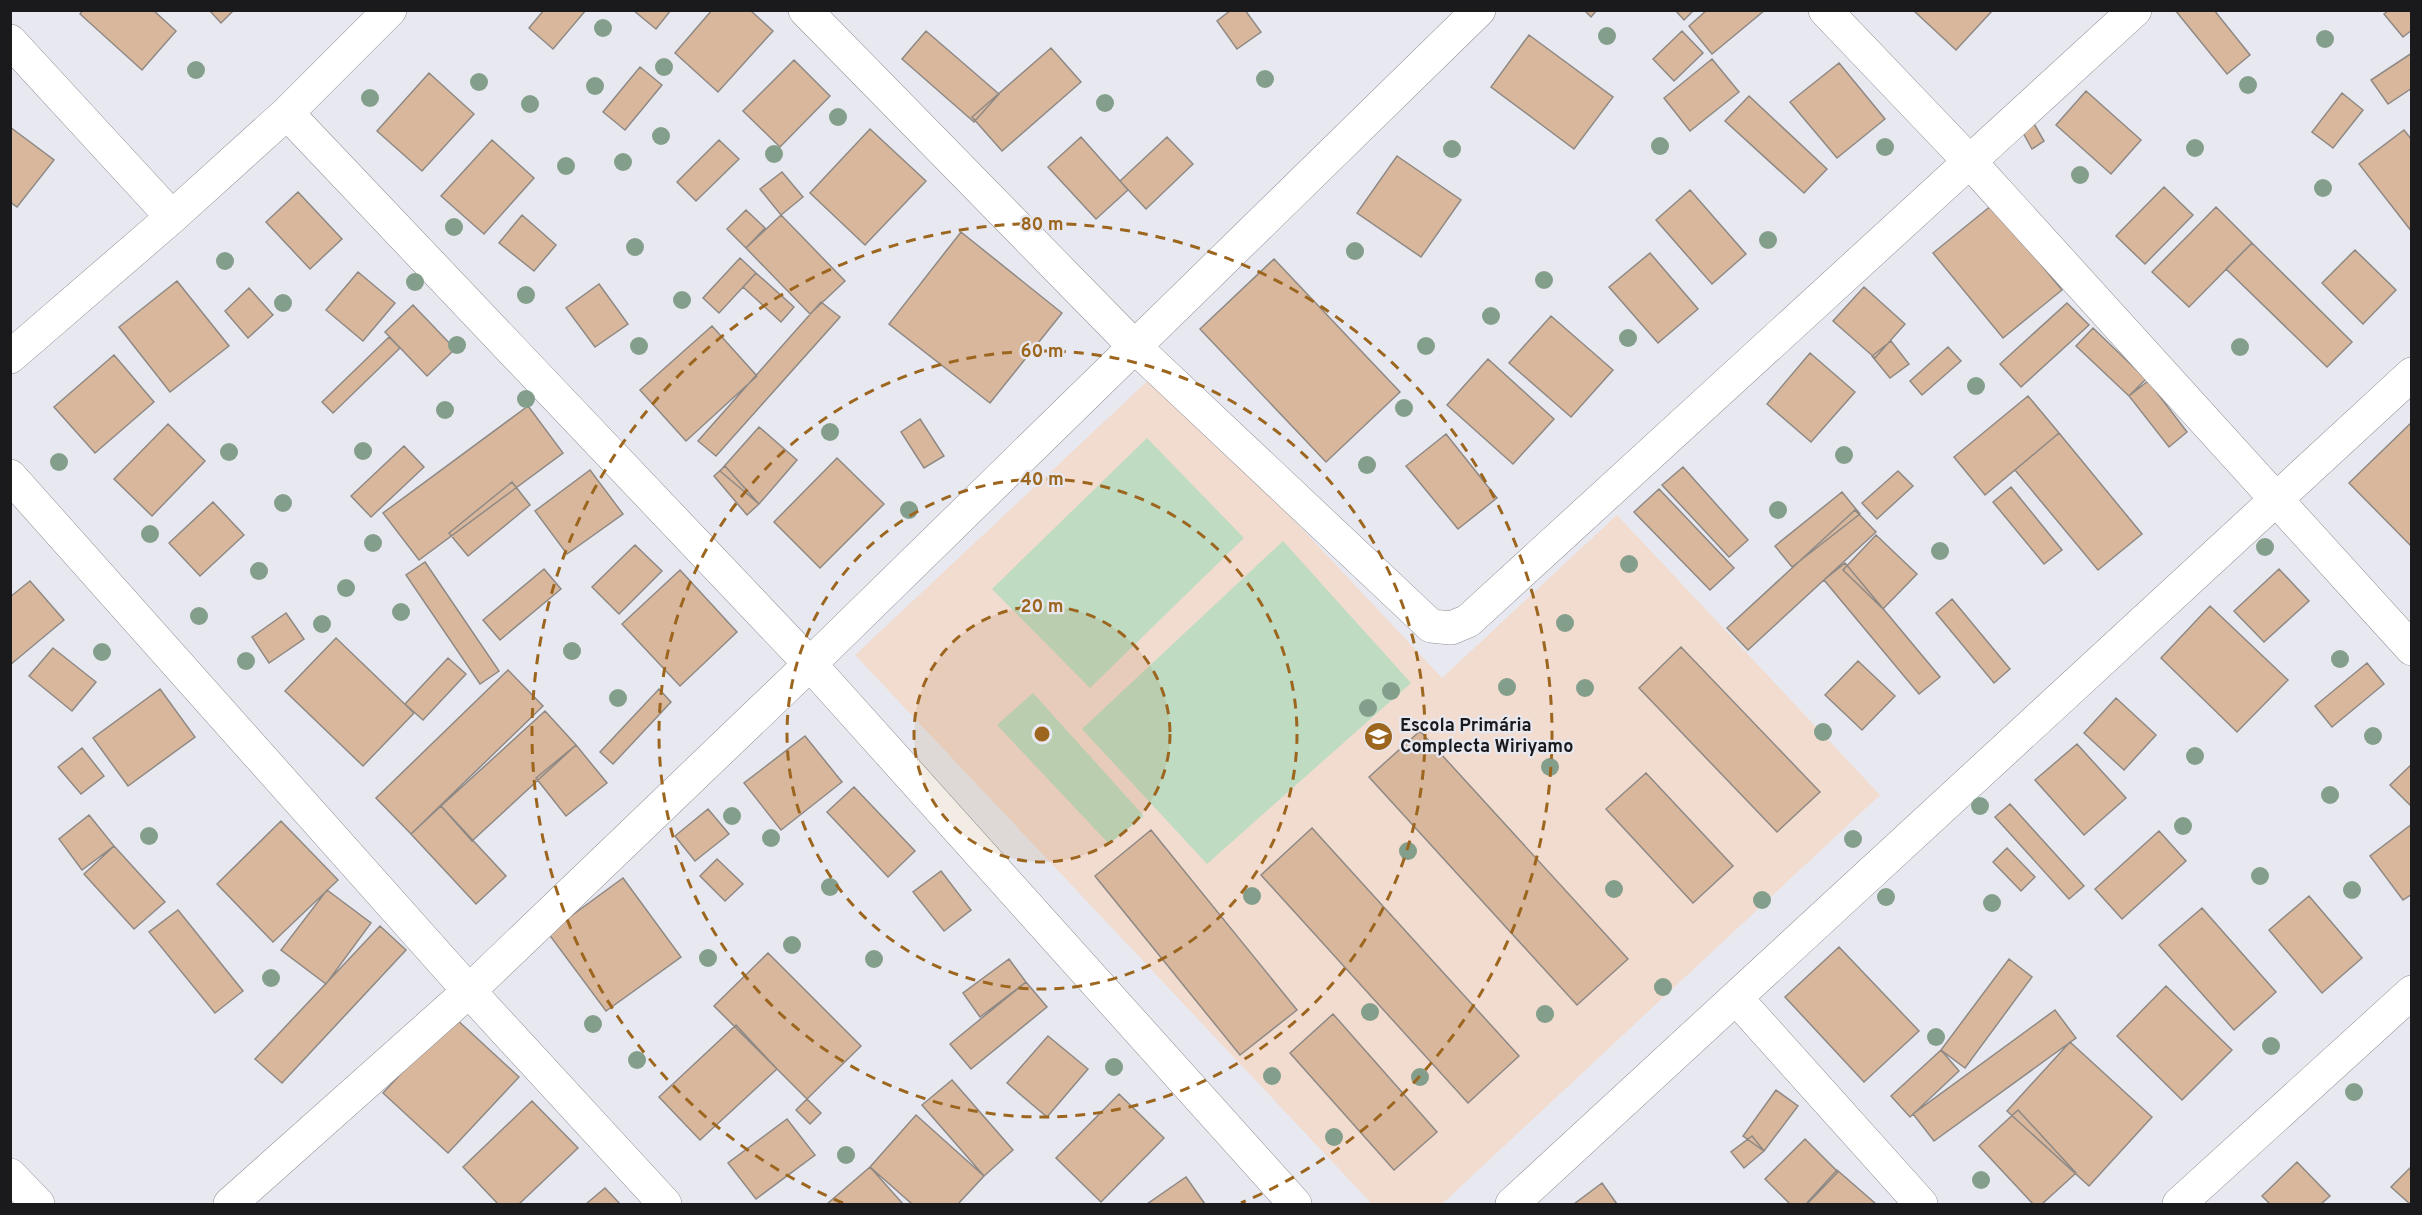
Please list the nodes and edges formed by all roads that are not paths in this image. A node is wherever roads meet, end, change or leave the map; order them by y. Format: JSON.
{"nodes":[{"id":1,"x":390,"y":10,"type":"edge"},
{"id":2,"x":1479,"y":10,"type":"edge"},
{"id":3,"x":1825,"y":10,"type":"edge"},
{"id":4,"x":2135,"y":10,"type":"edge"},
{"id":5,"x":806,"y":11,"type":"edge"},
{"id":6,"x":10,"y":41,"type":"edge"},
{"id":7,"x":286,"y":113,"type":"junction"},
{"id":8,"x":1971,"y":163,"type":"junction"},
{"id":9,"x":172,"y":217,"type":"junction"},
{"id":10,"x":1135,"y":347,"type":"junction"},
{"id":11,"x":10,"y":357,"type":"edge"},
{"id":12,"x":2412,"y":374,"type":"edge"},
{"id":13,"x":10,"y":476,"type":"edge"},
{"id":14,"x":2275,"y":500,"type":"junction"},
{"id":15,"x":2412,"y":649,"type":"edge"},
{"id":16,"x":810,"y":664,"type":"junction"},
{"id":17,"x":470,"y":991,"type":"junction"},
{"id":18,"x":2412,"y":992,"type":"edge"},
{"id":19,"x":1736,"y":998,"type":"junction"},
{"id":20,"x":10,"y":1175,"type":"edge"},
{"id":21,"x":38,"y":1204,"type":"edge"},
{"id":22,"x":230,"y":1204,"type":"edge"},
{"id":23,"x":665,"y":1204,"type":"edge"},
{"id":24,"x":1294,"y":1204,"type":"edge"},
{"id":25,"x":1512,"y":1204,"type":"edge"},
{"id":26,"x":1921,"y":1204,"type":"edge"},
{"id":27,"x":2180,"y":1204,"type":"edge"}],
"edges":[{"from":1,"to":7,"type":"street"},
{"from":2,"to":10,"type":"street"},
{"from":3,"to":8,"type":"street"},
{"from":4,"to":8,"type":"street"},
{"from":5,"to":10,"type":"street"},
{"from":6,"to":9,"type":"street"},
{"from":7,"to":9,"type":"street"},
{"from":7,"to":16,"type":"street"},
{"from":8,"to":10,"type":"street"},
{"from":8,"to":14,"type":"street"},
{"from":9,"to":11,"type":"street"},
{"from":10,"to":16,"type":"street"},
{"from":12,"to":14,"type":"street"},
{"from":13,"to":17,"type":"street"},
{"from":14,"to":15,"type":"street"},
{"from":14,"to":19,"type":"street"},
{"from":16,"to":17,"type":"street"},
{"from":16,"to":24,"type":"street"},
{"from":17,"to":22,"type":"street"},
{"from":17,"to":23,"type":"street"},
{"from":18,"to":27,"type":"street"},
{"from":19,"to":25,"type":"street"},
{"from":19,"to":26,"type":"street"},
{"from":20,"to":21,"type":"street"}]}
